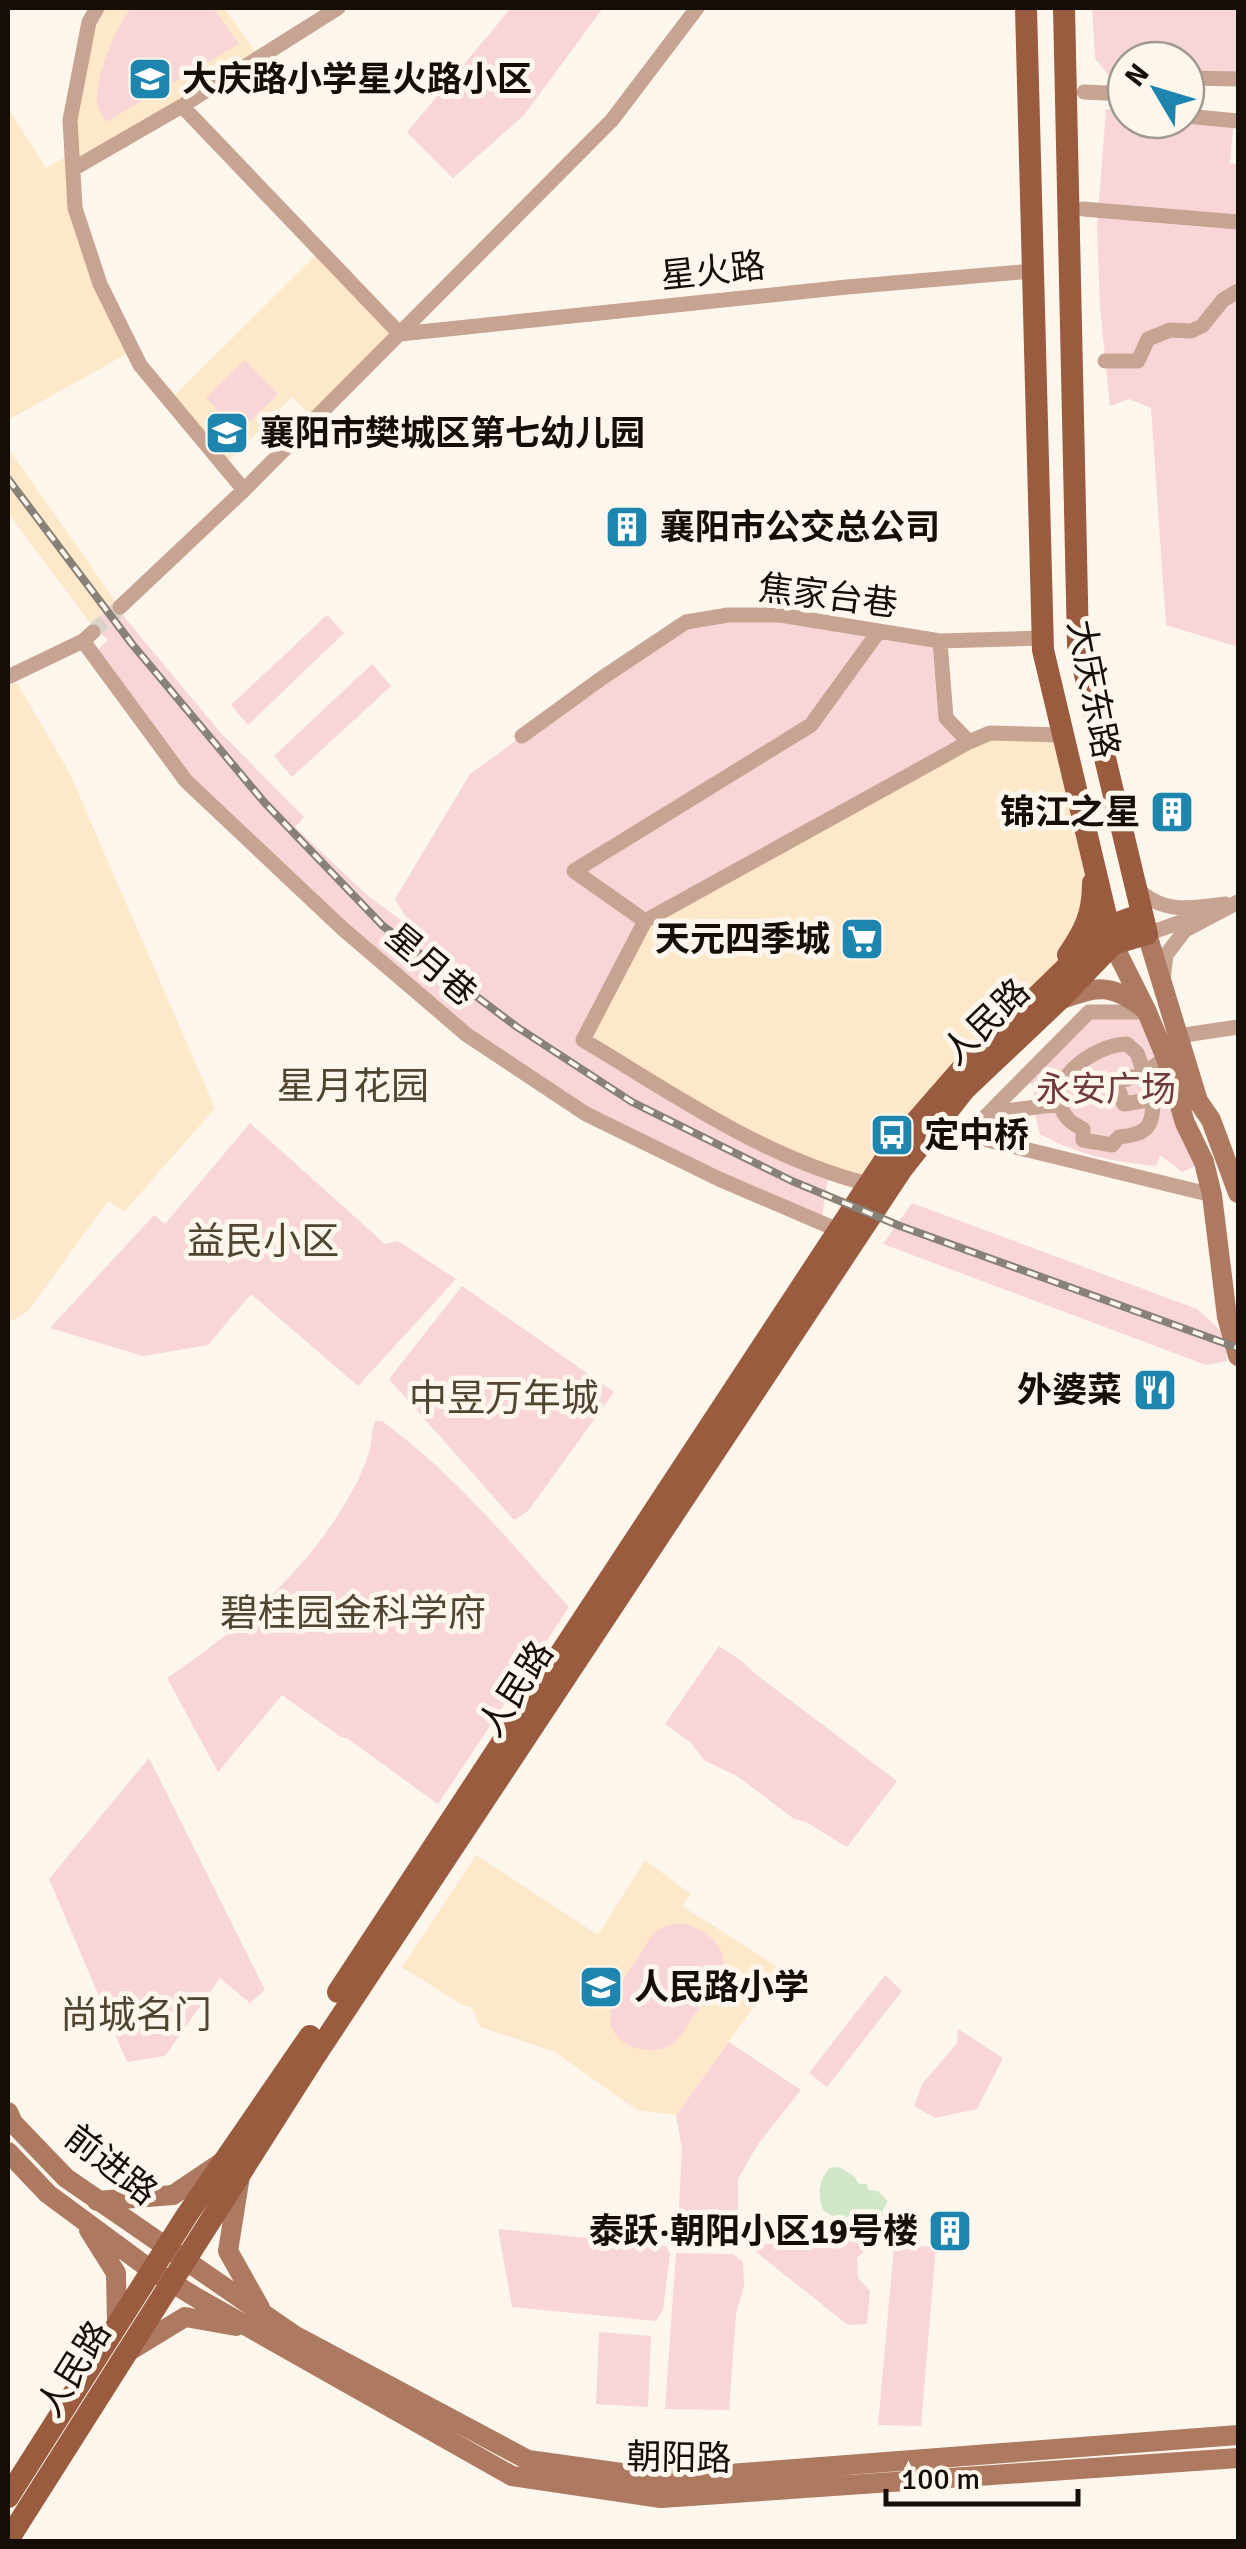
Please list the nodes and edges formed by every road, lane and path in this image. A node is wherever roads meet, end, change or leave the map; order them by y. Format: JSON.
{"nodes":[{"id":1,"x":97,"y":8,"type":"edge"},
{"id":2,"x":338,"y":8,"type":"edge"},
{"id":3,"x":697,"y":8,"type":"edge"},
{"id":4,"x":1064,"y":8,"type":"edge"},
{"id":5,"x":1073,"y":8,"type":"edge"},
{"id":6,"x":1025,"y":13,"type":"edge"},
{"id":7,"x":1064,"y":47,"type":"junction"},
{"id":8,"x":1206,"y":78,"type":"edge"},
{"id":9,"x":1238,"y":79,"type":"edge"},
{"id":10,"x":1084,"y":92,"type":"dead end"},
{"id":11,"x":1106,"y":93,"type":"edge"},
{"id":12,"x":182,"y":106,"type":"junction"},
{"id":13,"x":1206,"y":118,"type":"edge"},
{"id":14,"x":1238,"y":121,"type":"edge"},
{"id":15,"x":73,"y":169,"type":"junction"},
{"id":16,"x":1084,"y":209,"type":"dead end"},
{"id":17,"x":1238,"y":222,"type":"edge"},
{"id":18,"x":1033,"y":271,"type":"junction"},
{"id":19,"x":1238,"y":292,"type":"edge"},
{"id":20,"x":400,"y":334,"type":"junction"},
{"id":21,"x":1105,"y":360,"type":"dead end"},
{"id":22,"x":244,"y":490,"type":"junction"},
{"id":23,"x":120,"y":607,"type":"tunnel mouth"},
{"id":24,"x":879,"y":631,"type":"junction"},
{"id":25,"x":1043,"y":638,"type":"junction"},
{"id":26,"x":940,"y":641,"type":"junction"},
{"id":27,"x":8,"y":677,"type":"edge"},
{"id":28,"x":1063,"y":735,"type":"junction"},
{"id":29,"x":522,"y":736,"type":"dead end"},
{"id":30,"x":969,"y":742,"type":"junction"},
{"id":31,"x":1092,"y":855,"type":"junction"},
{"id":32,"x":1136,"y":887,"type":"junction"},
{"id":33,"x":1238,"y":902,"type":"edge"},
{"id":34,"x":645,"y":922,"type":"junction"},
{"id":35,"x":1145,"y":924,"type":"junction"},
{"id":36,"x":1111,"y":935,"type":"junction"},
{"id":37,"x":1162,"y":985,"type":"junction"},
{"id":38,"x":1053,"y":994,"type":"junction"},
{"id":39,"x":1147,"y":1012,"type":"junction"},
{"id":40,"x":1238,"y":1027,"type":"edge"},
{"id":41,"x":1178,"y":1036,"type":"junction"},
{"id":42,"x":1166,"y":1058,"type":"junction"},
{"id":43,"x":1144,"y":1073,"type":"junction"},
{"id":44,"x":1177,"y":1095,"type":"junction"},
{"id":45,"x":1153,"y":1099,"type":"junction"},
{"id":46,"x":1060,"y":1104,"type":"junction"},
{"id":47,"x":989,"y":1113,"type":"junction"},
{"id":48,"x":868,"y":1184,"type":"junction"},
{"id":49,"x":1238,"y":1193,"type":"edge"},
{"id":50,"x":1212,"y":1196,"type":"junction"},
{"id":51,"x":838,"y":1230,"type":"junction"},
{"id":52,"x":1233,"y":1318,"type":"edge"},
{"id":53,"x":1238,"y":1356,"type":"edge"},
{"id":54,"x":8,"y":2112,"type":"edge"},
{"id":55,"x":8,"y":2152,"type":"edge"},
{"id":56,"x":232,"y":2167,"type":"junction"},
{"id":57,"x":97,"y":2201,"type":"junction"},
{"id":58,"x":83,"y":2220,"type":"junction"},
{"id":59,"x":175,"y":2254,"type":"junction"},
{"id":60,"x":161,"y":2275,"type":"junction"},
{"id":61,"x":257,"y":2321,"type":"junction"},
{"id":62,"x":117,"y":2324,"type":"junction"},
{"id":63,"x":125,"y":2354,"type":"junction"},
{"id":64,"x":1238,"y":2435,"type":"edge"},
{"id":65,"x":1237,"y":2459,"type":"edge"},
{"id":66,"x":8,"y":2497,"type":"edge"},
{"id":67,"x":8,"y":2540,"type":"edge"}],
"edges":[{"from":1,"to":15,"type":"street"},
{"from":2,"to":12,"type":"street"},
{"from":3,"to":20,"type":"street"},
{"from":4,"to":7,"type":"main road","name":"大庆东路"},
{"from":5,"to":7,"type":"main road"},
{"from":6,"to":18,"type":"main road","name":"大庆东路"},
{"from":7,"to":32,"type":"main road","name":"大庆东路"},
{"from":8,"to":9,"type":"street"},
{"from":10,"to":11,"type":"street"},
{"from":12,"to":15,"type":"street"},
{"from":12,"to":20,"type":"street"},
{"from":13,"to":14,"type":"street"},
{"from":15,"to":22,"type":"street"},
{"from":16,"to":17,"type":"street"},
{"from":18,"to":20,"type":"street","name":"星火路"},
{"from":18,"to":25,"type":"main road","name":"大庆东路"},
{"from":19,"to":21,"type":"street"},
{"from":20,"to":22,"type":"street"},
{"from":22,"to":23,"type":"street"},
{"from":24,"to":26,"type":"street","name":"焦家台巷"},
{"from":24,"to":29,"type":"street","name":"焦家台巷"},
{"from":24,"to":34,"type":"street"},
{"from":25,"to":26,"type":"street","name":"焦家台巷"},
{"from":25,"to":28,"type":"main road","name":"大庆东路"},
{"from":26,"to":30,"type":"street"},
{"from":27,"to":51,"type":"street","name":"星月巷"},
{"from":28,"to":30,"type":"street"},
{"from":28,"to":31,"type":"main road","name":"大庆东路"},
{"from":30,"to":34,"type":"street"},
{"from":31,"to":36,"type":"main road","name":"大庆东路"},
{"from":31,"to":38,"type":"main road"},
{"from":32,"to":33,"type":"street"},
{"from":32,"to":35,"type":"main road","name":"大庆东路"},
{"from":33,"to":35,"type":"street"},
{"from":33,"to":37,"type":"street"},
{"from":34,"to":48,"type":"street"},
{"from":35,"to":36,"type":"main road","name":"人民路"},
{"from":35,"to":37,"type":"main road","name":"大庆东路"},
{"from":36,"to":38,"type":"main road","name":"人民路"},
{"from":36,"to":39,"type":"main road","name":"大庆东路"},
{"from":37,"to":41,"type":"main road","name":"大庆东路"},
{"from":38,"to":39,"type":"main road"},
{"from":38,"to":48,"type":"main road","name":"人民路"},
{"from":38,"to":56,"type":"main road","name":"人民路"},
{"from":39,"to":42,"type":"main road","name":"大庆东路"},
{"from":39,"to":47,"type":"street"},
{"from":40,"to":41,"type":"street"},
{"from":41,"to":49,"type":"main road","name":"大庆东路"},
{"from":42,"to":43,"type":"street"},
{"from":42,"to":44,"type":"main road","name":"大庆东路"},
{"from":43,"to":45,"type":"street"},
{"from":43,"to":46,"type":"street"},
{"from":44,"to":45,"type":"street"},
{"from":44,"to":50,"type":"main road","name":"大庆东路"},
{"from":45,"to":46,"type":"street"},
{"from":46,"to":47,"type":"street"},
{"from":47,"to":50,"type":"street"},
{"from":48,"to":51,"type":"main road","name":"人民路"},
{"from":50,"to":52,"type":"main road","name":"大庆东路"},
{"from":51,"to":56,"type":"main road","name":"人民路"},
{"from":52,"to":53,"type":"main road","name":"大庆东路"},
{"from":54,"to":57,"type":"main road","name":"前进路"},
{"from":55,"to":58,"type":"main road","name":"前进路"},
{"from":56,"to":57,"type":"main road"},
{"from":56,"to":59,"type":"main road","name":"人民路"},
{"from":56,"to":61,"type":"main road"},
{"from":57,"to":59,"type":"main road","name":"前进路"},
{"from":58,"to":60,"type":"main road","name":"前进路"},
{"from":58,"to":62,"type":"main road"},
{"from":59,"to":60,"type":"main road","name":"人民路"},
{"from":59,"to":61,"type":"main road","name":"朝阳路"},
{"from":60,"to":61,"type":"main road","name":"朝阳路"},
{"from":60,"to":62,"type":"main road","name":"人民路"},
{"from":60,"to":63,"type":"main road","name":"人民路"},
{"from":61,"to":63,"type":"main road"},
{"from":61,"to":64,"type":"main road","name":"朝阳路"},
{"from":61,"to":65,"type":"main road","name":"朝阳路"},
{"from":62,"to":66,"type":"main road","name":"人民路"},
{"from":63,"to":67,"type":"main road","name":"人民路"}]}
